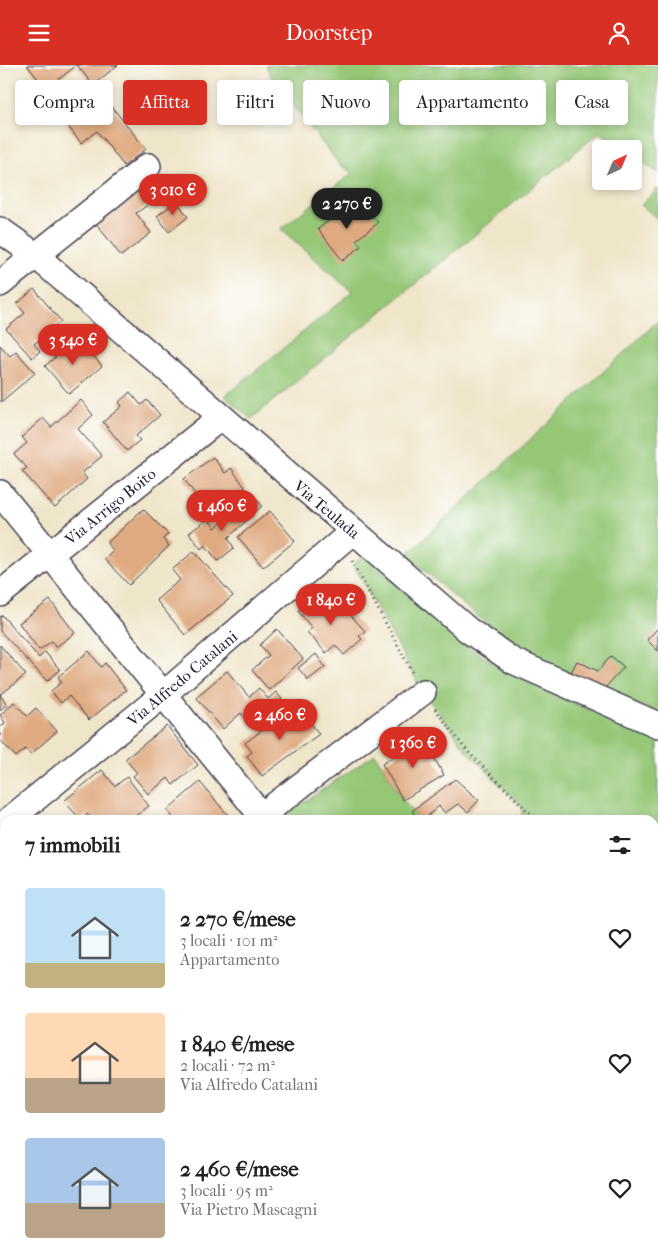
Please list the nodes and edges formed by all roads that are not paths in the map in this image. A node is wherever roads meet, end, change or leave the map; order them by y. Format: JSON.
{"nodes":[{"id":1,"x":148,"y":166,"type":"dead end"},
{"id":2,"x":0,"y":231,"type":"edge"},
{"id":3,"x":36,"y":255,"type":"junction"},
{"id":4,"x":0,"y":284,"type":"edge"},
{"id":5,"x":220,"y":418,"type":"junction"},
{"id":6,"x":0,"y":493,"type":"edge"},
{"id":7,"x":352,"y":532,"type":"junction"},
{"id":8,"x":49,"y":554,"type":"junction"},
{"id":9,"x":0,"y":594,"type":"edge"},
{"id":10,"x":423,"y":692,"type":"dead end"},
{"id":11,"x":164,"y":694,"type":"junction"},
{"id":12,"x":658,"y":725,"type":"edge"},
{"id":13,"x":15,"y":815,"type":"edge"},
{"id":14,"x":262,"y":815,"type":"edge"},
{"id":15,"x":268,"y":815,"type":"edge"}],
"edges":[{"from":1,"to":3,"type":"street"},
{"from":2,"to":3,"type":"street","name":"Via Teulada"},
{"from":3,"to":4,"type":"street"},
{"from":3,"to":5,"type":"street","name":"Via Teulada"},
{"from":5,"to":7,"type":"street","name":"Via Teulada"},
{"from":5,"to":8,"type":"street","name":"Via Arrigo Boito"},
{"from":6,"to":8,"type":"street"},
{"from":7,"to":11,"type":"street","name":"Via Alfredo Catalani"},
{"from":7,"to":12,"type":"street","name":"Via Teulada"},
{"from":8,"to":9,"type":"street","name":"Via Arrigo Boito"},
{"from":8,"to":11,"type":"street"},
{"from":10,"to":15,"type":"street"},
{"from":11,"to":13,"type":"street","name":"Via Alfredo Catalani"},
{"from":11,"to":14,"type":"street"}]}
